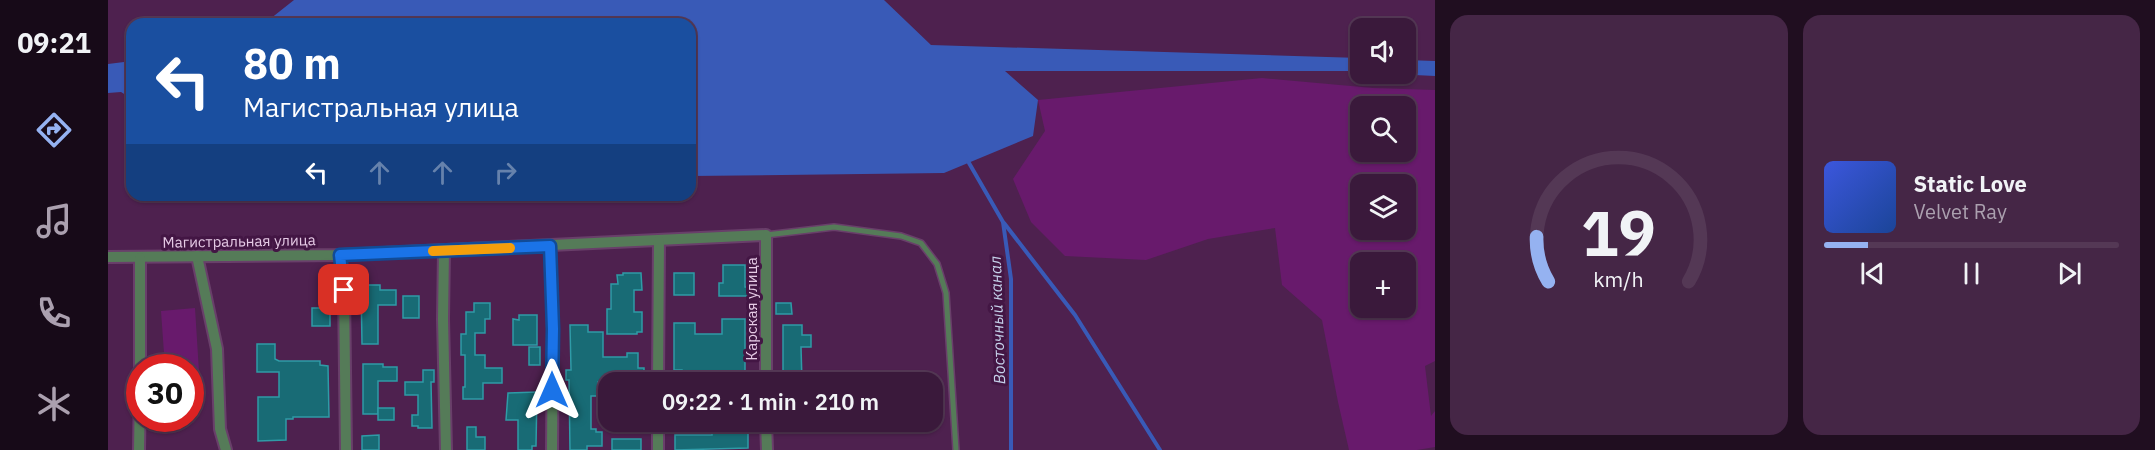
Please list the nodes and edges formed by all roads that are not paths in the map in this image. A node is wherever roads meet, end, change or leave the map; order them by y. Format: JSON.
{"nodes":[{"id":1,"x":766,"y":235,"type":"junction"},
{"id":2,"x":658,"y":241,"type":"junction"},
{"id":3,"x":550,"y":246,"type":"junction"},
{"id":4,"x":444,"y":250,"type":"junction"},
{"id":5,"x":340,"y":255,"type":"junction"},
{"id":6,"x":197,"y":256,"type":"junction"},
{"id":7,"x":108,"y":257,"type":"edge"},
{"id":8,"x":140,"y":258,"type":"junction"},
{"id":9,"x":140,"y":354,"type":"edge"},
{"id":10,"x":658,"y":372,"type":"edge"},
{"id":11,"x":766,"y":372,"type":"edge"},
{"id":12,"x":139,"y":432,"type":"edge"},
{"id":13,"x":658,"y":432,"type":"edge"},
{"id":14,"x":766,"y":432,"type":"edge"},
{"id":15,"x":139,"y":450,"type":"edge"},
{"id":16,"x":226,"y":450,"type":"edge"},
{"id":17,"x":346,"y":450,"type":"edge"},
{"id":18,"x":446,"y":450,"type":"edge"},
{"id":19,"x":552,"y":450,"type":"edge"},
{"id":20,"x":658,"y":450,"type":"edge"},
{"id":21,"x":767,"y":450,"type":"edge"},
{"id":22,"x":956,"y":450,"type":"edge"}],
"edges":[{"from":1,"to":2,"type":"street","name":"Магистральная улица"},
{"from":1,"to":11,"type":"street","name":"Карская улица"},
{"from":1,"to":22,"type":"lane"},
{"from":2,"to":3,"type":"street","name":"Магистральная улица"},
{"from":2,"to":10,"type":"street"},
{"from":3,"to":4,"type":"street","name":"Магистральная улица"},
{"from":3,"to":19,"type":"street"},
{"from":4,"to":5,"type":"street","name":"Магистральная улица"},
{"from":4,"to":18,"type":"street"},
{"from":5,"to":6,"type":"street","name":"Магистральная улица"},
{"from":5,"to":17,"type":"street"},
{"from":6,"to":8,"type":"street","name":"Магистральная улица"},
{"from":6,"to":16,"type":"street"},
{"from":7,"to":8,"type":"street","name":"Магистральная улица"},
{"from":8,"to":9,"type":"street"},
{"from":12,"to":15,"type":"street"},
{"from":13,"to":20,"type":"street"},
{"from":14,"to":21,"type":"street"}]}
